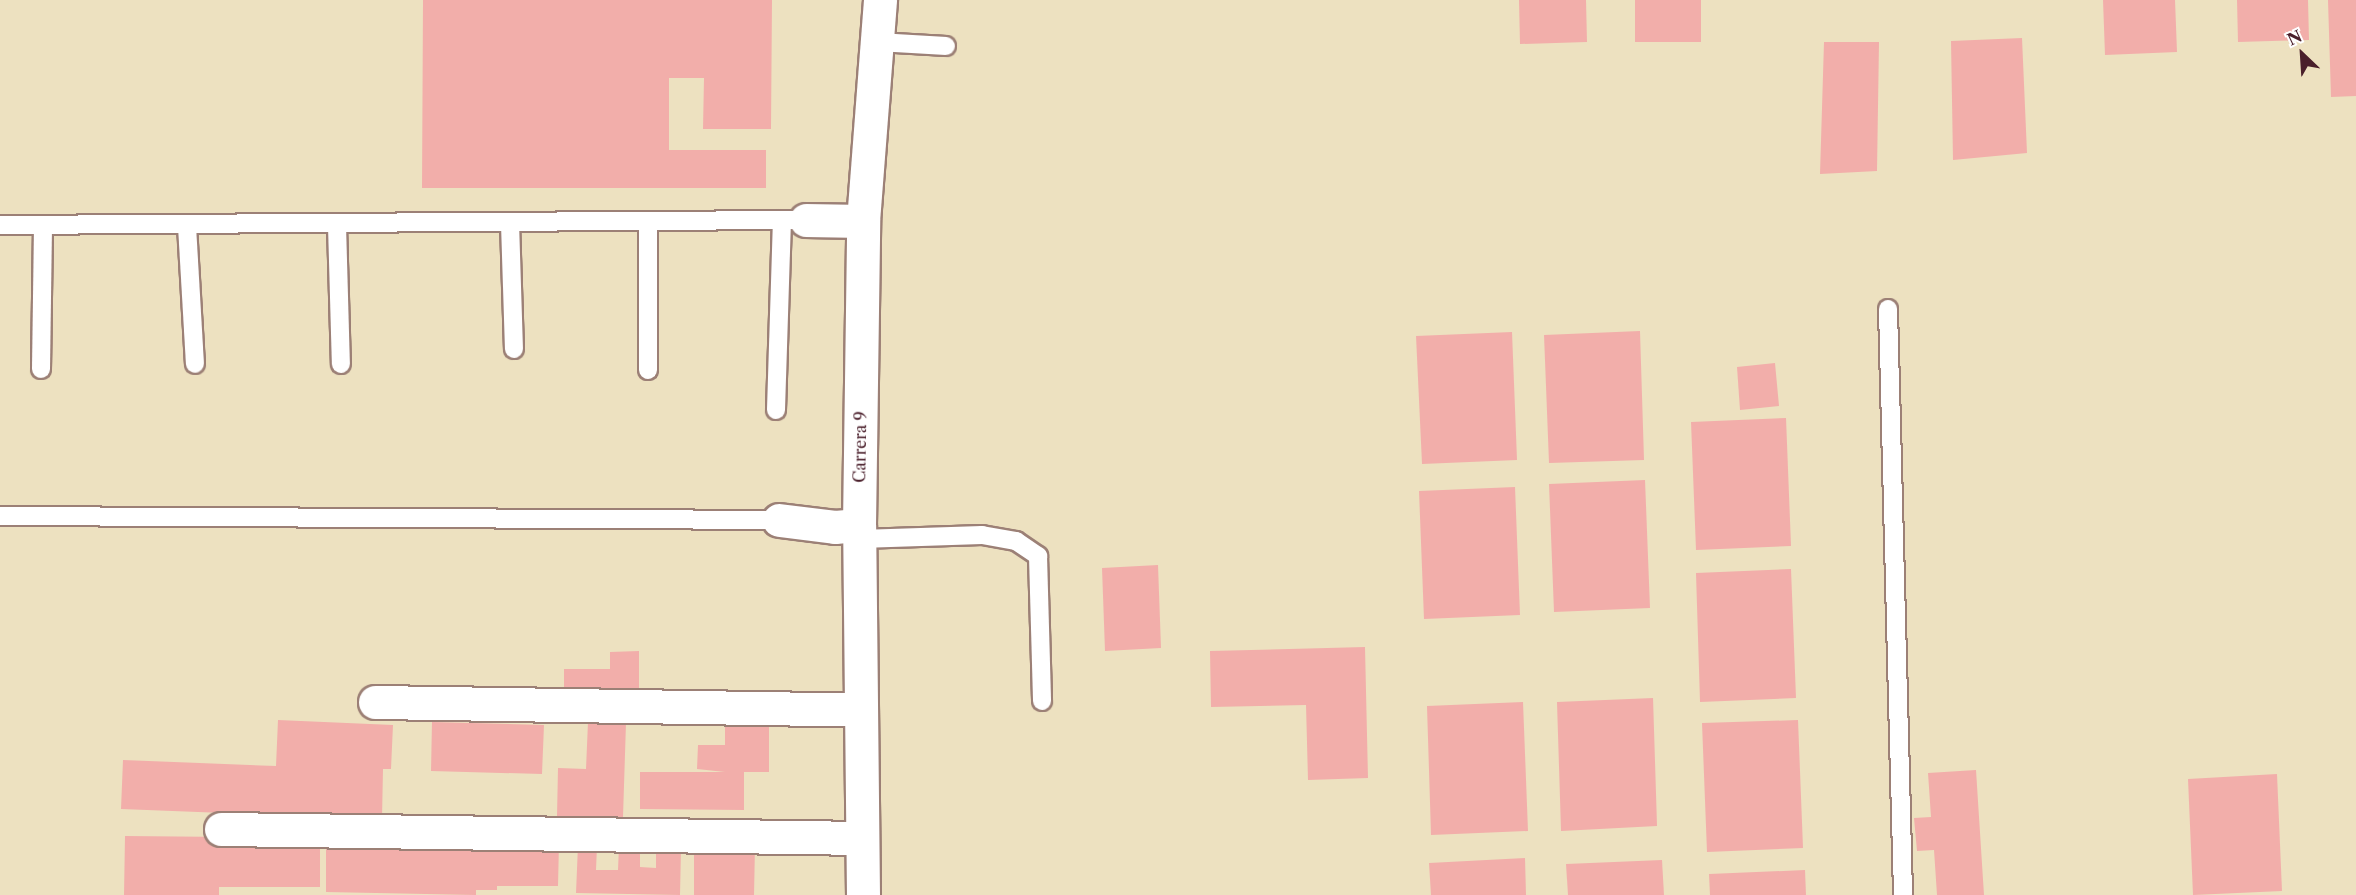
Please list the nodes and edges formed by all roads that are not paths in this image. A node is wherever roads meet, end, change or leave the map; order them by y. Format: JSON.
{"nodes":[{"id":1,"x":880,"y":0,"type":"edge"},
{"id":2,"x":878,"y":42,"type":"junction"},
{"id":3,"x":946,"y":46,"type":"dead end"},
{"id":4,"x":794,"y":220,"type":"junction"},
{"id":5,"x":863,"y":220,"type":"junction"},
{"id":6,"x":648,"y":222,"type":"junction"},
{"id":7,"x":510,"y":223,"type":"junction"},
{"id":8,"x":0,"y":225,"type":"edge"},
{"id":9,"x":337,"y":225,"type":"junction"},
{"id":10,"x":43,"y":226,"type":"junction"},
{"id":11,"x":187,"y":226,"type":"junction"},
{"id":12,"x":1888,"y":309,"type":"dead end"},
{"id":13,"x":514,"y":349,"type":"dead end"},
{"id":14,"x":195,"y":364,"type":"dead end"},
{"id":15,"x":341,"y":364,"type":"dead end"},
{"id":16,"x":41,"y":369,"type":"dead end"},
{"id":17,"x":648,"y":370,"type":"dead end"},
{"id":18,"x":776,"y":410,"type":"dead end"},
{"id":19,"x":0,"y":516,"type":"edge"},
{"id":20,"x":779,"y":520,"type":"joint"},
{"id":21,"x":860,"y":532,"type":"junction"},
{"id":22,"x":1042,"y":701,"type":"dead end"},
{"id":23,"x":375,"y":702,"type":"dead end"},
{"id":24,"x":861,"y":710,"type":"junction"},
{"id":25,"x":221,"y":829,"type":"dead end"},
{"id":26,"x":862,"y":838,"type":"junction"},
{"id":27,"x":863,"y":895,"type":"edge"},
{"id":28,"x":1903,"y":895,"type":"edge"}],
"edges":[{"from":1,"to":2,"type":"street","name":"Carrera 9"},
{"from":2,"to":3,"type":"lane"},
{"from":2,"to":5,"type":"street","name":"Carrera 9"},
{"from":4,"to":5,"type":"street"},
{"from":4,"to":6,"type":"lane"},
{"from":4,"to":18,"type":"lane"},
{"from":5,"to":21,"type":"street","name":"Carrera 9"},
{"from":6,"to":7,"type":"lane"},
{"from":6,"to":17,"type":"lane"},
{"from":7,"to":9,"type":"lane"},
{"from":7,"to":13,"type":"lane"},
{"from":8,"to":10,"type":"lane"},
{"from":9,"to":11,"type":"lane"},
{"from":9,"to":15,"type":"lane"},
{"from":10,"to":11,"type":"lane"},
{"from":10,"to":16,"type":"lane"},
{"from":11,"to":14,"type":"lane"},
{"from":12,"to":28,"type":"lane"},
{"from":19,"to":20,"type":"lane"},
{"from":20,"to":21,"type":"street"},
{"from":21,"to":22,"type":"lane"},
{"from":21,"to":24,"type":"street","name":"Carrera 9"},
{"from":23,"to":24,"type":"street"},
{"from":24,"to":26,"type":"street","name":"Carrera 9"},
{"from":25,"to":26,"type":"street"},
{"from":26,"to":27,"type":"street","name":"Carrera 9"}]}
